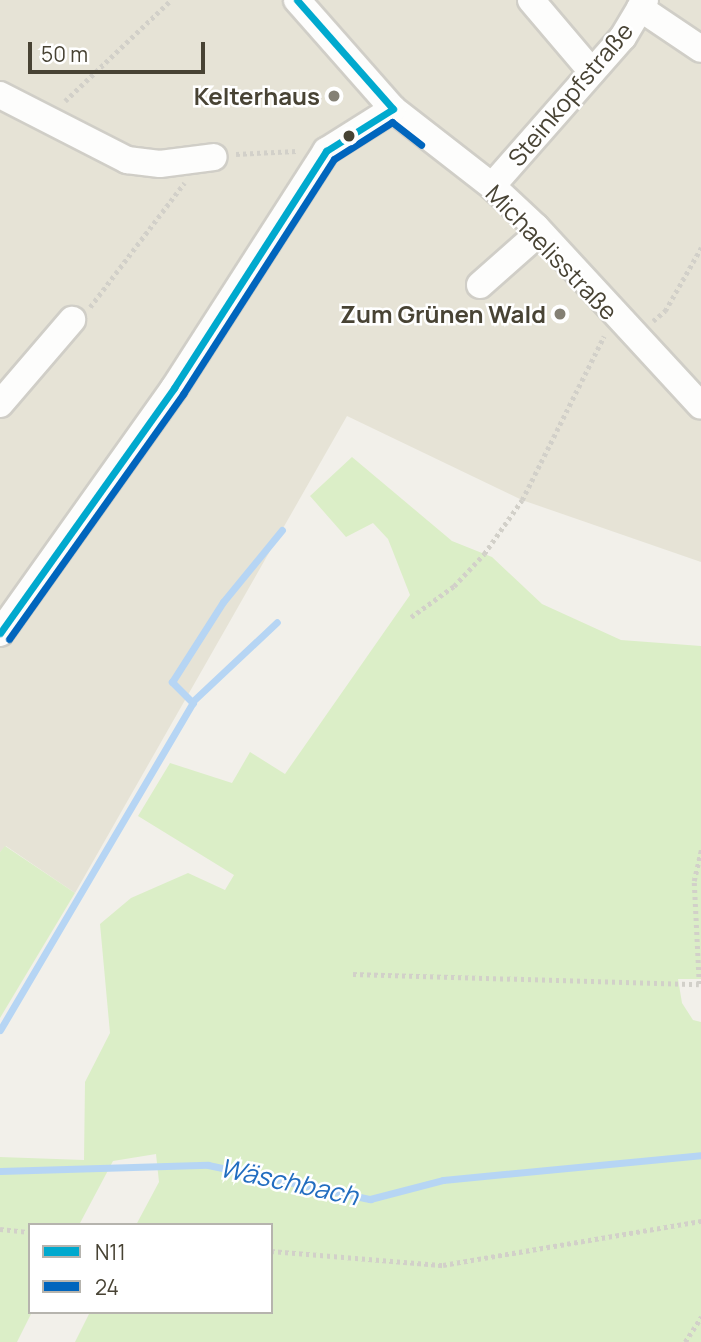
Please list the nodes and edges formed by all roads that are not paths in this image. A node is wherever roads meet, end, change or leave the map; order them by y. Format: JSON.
{"nodes":[{"id":1,"x":298,"y":0,"type":"edge"},
{"id":2,"x":531,"y":0,"type":"edge"},
{"id":3,"x":643,"y":4,"type":"edge"},
{"id":4,"x":701,"y":49,"type":"edge"},
{"id":5,"x":592,"y":72,"type":"junction"},
{"id":6,"x":0,"y":95,"type":"edge"},
{"id":7,"x":393,"y":109,"type":"junction"},
{"id":8,"x":204,"y":159,"type":"road end"},
{"id":9,"x":492,"y":186,"type":"junction"},
{"id":10,"x":540,"y":232,"type":"junction"},
{"id":11,"x":480,"y":285,"type":"dead end"},
{"id":12,"x":72,"y":320,"type":"road end"},
{"id":13,"x":0,"y":404,"type":"edge"},
{"id":14,"x":701,"y":406,"type":"edge"},
{"id":15,"x":3,"y":621,"type":"edge"}],
"edges":[{"from":1,"to":7,"type":"street","name":"Michaelisstraße"},
{"from":2,"to":5,"type":"street"},
{"from":3,"to":4,"type":"street"},
{"from":3,"to":5,"type":"street","name":"Steinkopfstraße"},
{"from":5,"to":9,"type":"street","name":"Steinkopfstraße"},
{"from":6,"to":8,"type":"street"},
{"from":7,"to":9,"type":"street","name":"Michaelisstraße"},
{"from":7,"to":15,"type":"street"},
{"from":9,"to":10,"type":"street","name":"Michaelisstraße"},
{"from":10,"to":11,"type":"street"},
{"from":10,"to":14,"type":"street","name":"Michaelisstraße"},
{"from":12,"to":13,"type":"street"}]}
